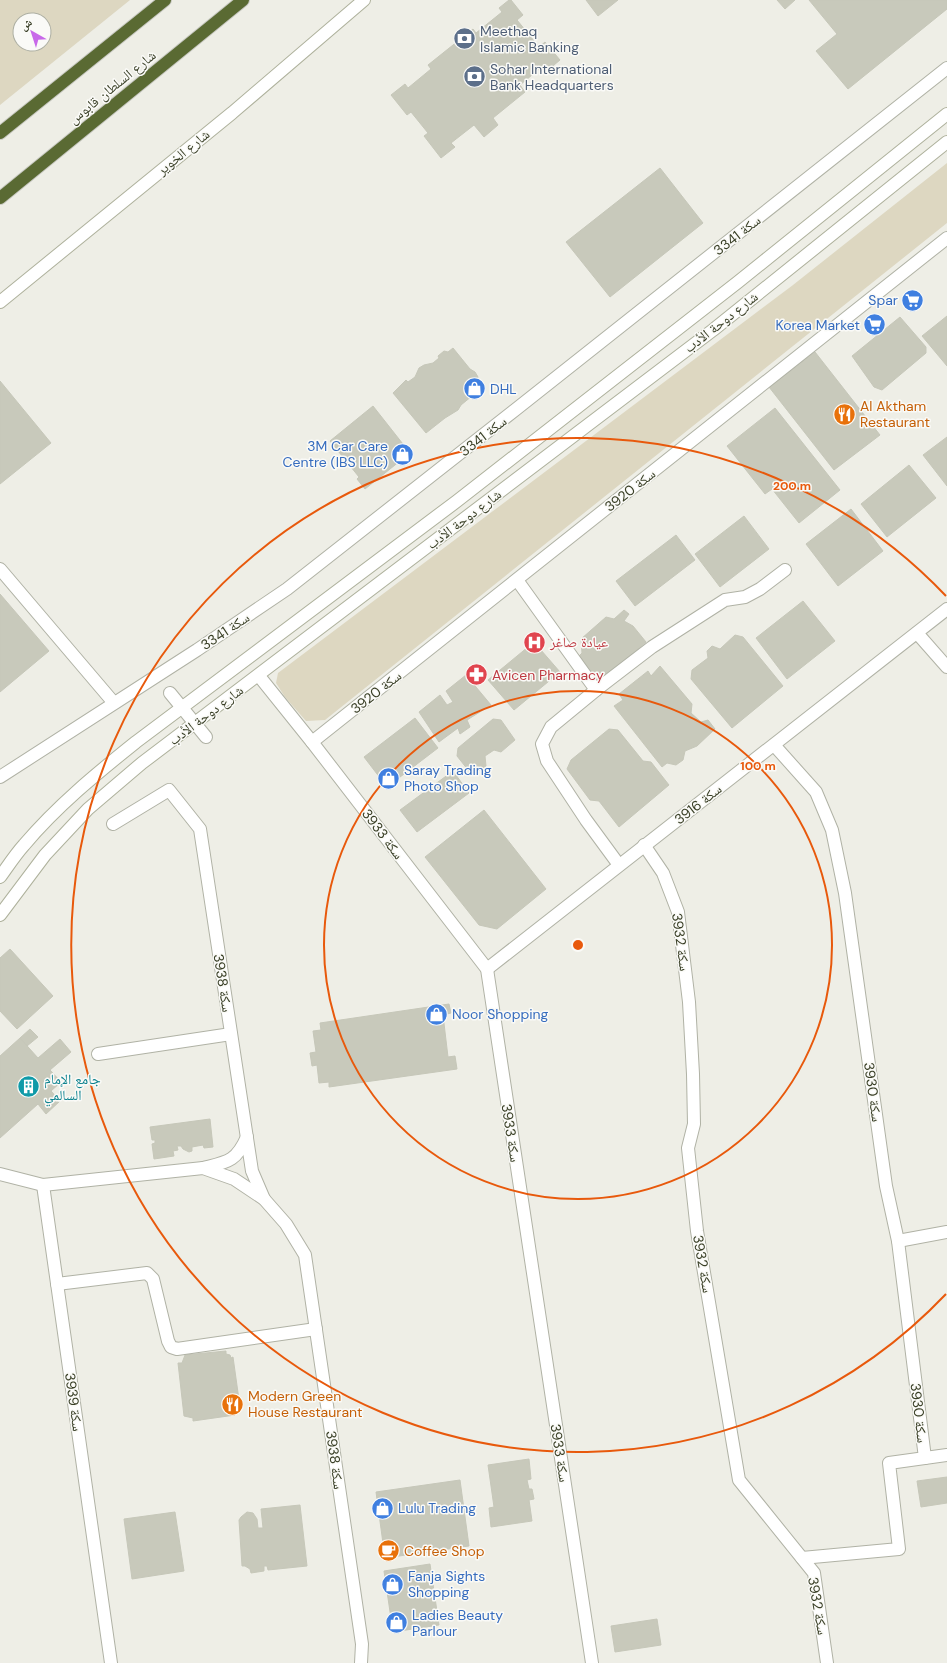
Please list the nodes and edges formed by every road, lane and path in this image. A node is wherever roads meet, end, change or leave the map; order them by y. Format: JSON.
{"nodes":[{"id":1,"x":165,"y":0,"type":"edge"},
{"id":2,"x":243,"y":0,"type":"edge"},
{"id":3,"x":364,"y":0,"type":"edge"},
{"id":4,"x":947,"y":68,"type":"edge"},
{"id":5,"x":947,"y":114,"type":"edge"},
{"id":6,"x":0,"y":133,"type":"edge"},
{"id":7,"x":947,"y":142,"type":"edge"},
{"id":8,"x":0,"y":198,"type":"edge"},
{"id":9,"x":947,"y":238,"type":"edge"},
{"id":10,"x":0,"y":302,"type":"edge"},
{"id":11,"x":0,"y":569,"type":"edge"},
{"id":12,"x":785,"y":570,"type":"dead end"},
{"id":13,"x":517,"y":580,"type":"junction"},
{"id":14,"x":947,"y":609,"type":"edge"},
{"id":15,"x":917,"y":633,"type":"junction"},
{"id":16,"x":947,"y":667,"type":"edge"},
{"id":17,"x":259,"y":676,"type":"junction"},
{"id":18,"x":596,"y":690,"type":"junction"},
{"id":19,"x":170,"y":693,"type":"dead end"},
{"id":20,"x":114,"y":703,"type":"junction"},
{"id":21,"x":182,"y":707,"type":"junction"},
{"id":22,"x":195,"y":723,"type":"junction"},
{"id":23,"x":206,"y":737,"type":"dead end"},
{"id":24,"x":312,"y":742,"type":"junction"},
{"id":25,"x":774,"y":745,"type":"junction"},
{"id":26,"x":0,"y":777,"type":"edge"},
{"id":27,"x":113,"y":824,"type":"dead end"},
{"id":28,"x":644,"y":845,"type":"junction"},
{"id":29,"x":619,"y":865,"type":"junction"},
{"id":30,"x":0,"y":877,"type":"edge"},
{"id":31,"x":0,"y":915,"type":"edge"},
{"id":32,"x":486,"y":969,"type":"junction"},
{"id":33,"x":231,"y":1034,"type":"junction"},
{"id":34,"x":98,"y":1054,"type":"dead end"},
{"id":35,"x":247,"y":1137,"type":"junction"},
{"id":36,"x":203,"y":1168,"type":"junction"},
{"id":37,"x":0,"y":1174,"type":"edge"},
{"id":38,"x":43,"y":1184,"type":"junction"},
{"id":39,"x":264,"y":1199,"type":"junction"},
{"id":40,"x":947,"y":1232,"type":"edge"},
{"id":41,"x":898,"y":1241,"type":"junction"},
{"id":42,"x":57,"y":1284,"type":"junction"},
{"id":43,"x":316,"y":1329,"type":"junction"},
{"id":44,"x":947,"y":1455,"type":"edge"},
{"id":45,"x":925,"y":1458,"type":"junction"},
{"id":46,"x":802,"y":1558,"type":"junction"},
{"id":47,"x":111,"y":1663,"type":"edge"},
{"id":48,"x":361,"y":1663,"type":"edge"},
{"id":49,"x":592,"y":1663,"type":"edge"},
{"id":50,"x":827,"y":1663,"type":"edge"}],
"edges":[{"from":1,"to":6,"type":"highway"},
{"from":2,"to":8,"type":"highway","name":"شارع السلطان قابوس"},
{"from":3,"to":10,"type":"street","name":"شارع الخوير"},
{"from":4,"to":20,"type":"street","name":"سكة 3341"},
{"from":5,"to":21,"type":"street","name":"شارع دوحة الأدب"},
{"from":7,"to":17,"type":"street","name":"شارع دوحة الأدب"},
{"from":9,"to":13,"type":"street","name":"سكة 3920"},
{"from":11,"to":20,"type":"street"},
{"from":12,"to":18,"type":"street"},
{"from":13,"to":18,"type":"street"},
{"from":13,"to":24,"type":"street","name":"سكة 3920"},
{"from":14,"to":15,"type":"street","name":"سكة 3916"},
{"from":15,"to":16,"type":"street"},
{"from":15,"to":25,"type":"street","name":"سكة 3916"},
{"from":17,"to":22,"type":"street","name":"شارع دوحة الأدب"},
{"from":17,"to":24,"type":"street","name":"سكة 3933"},
{"from":18,"to":29,"type":"street"},
{"from":19,"to":21,"type":"street"},
{"from":20,"to":26,"type":"street","name":"سكة 3341"},
{"from":21,"to":22,"type":"street"},
{"from":21,"to":30,"type":"street","name":"شارع دوحة الأدب"},
{"from":22,"to":23,"type":"street"},
{"from":22,"to":31,"type":"street","name":"شارع دوحة الأدب"},
{"from":24,"to":32,"type":"street","name":"سكة 3933"},
{"from":25,"to":28,"type":"street","name":"سكة 3916"},
{"from":25,"to":41,"type":"street","name":"سكة 3930"},
{"from":27,"to":33,"type":"street","name":"سكة 3938"},
{"from":28,"to":29,"type":"street","name":"سكة 3916"},
{"from":28,"to":46,"type":"street","name":"سكة 3932"},
{"from":29,"to":32,"type":"street","name":"سكة 3916"},
{"from":32,"to":49,"type":"street","name":"سكة 3933"},
{"from":33,"to":34,"type":"street"},
{"from":33,"to":35,"type":"street","name":"سكة 3938"},
{"from":35,"to":36,"type":"street","name":"سكة 3938"},
{"from":35,"to":39,"type":"street","name":"سكة 3938"},
{"from":36,"to":38,"type":"street","name":"سكة 3938"},
{"from":36,"to":39,"type":"street","name":"سكة 3938"},
{"from":37,"to":38,"type":"street"},
{"from":38,"to":42,"type":"street","name":"سكة 3939"},
{"from":39,"to":43,"type":"street","name":"سكة 3938"},
{"from":40,"to":41,"type":"street"},
{"from":41,"to":45,"type":"street","name":"سكة 3930"},
{"from":42,"to":43,"type":"street"},
{"from":42,"to":47,"type":"street","name":"سكة 3939"},
{"from":43,"to":48,"type":"street","name":"سكة 3938"},
{"from":44,"to":45,"type":"street"},
{"from":45,"to":46,"type":"street"},
{"from":46,"to":50,"type":"street","name":"سكة 3932"}]}
